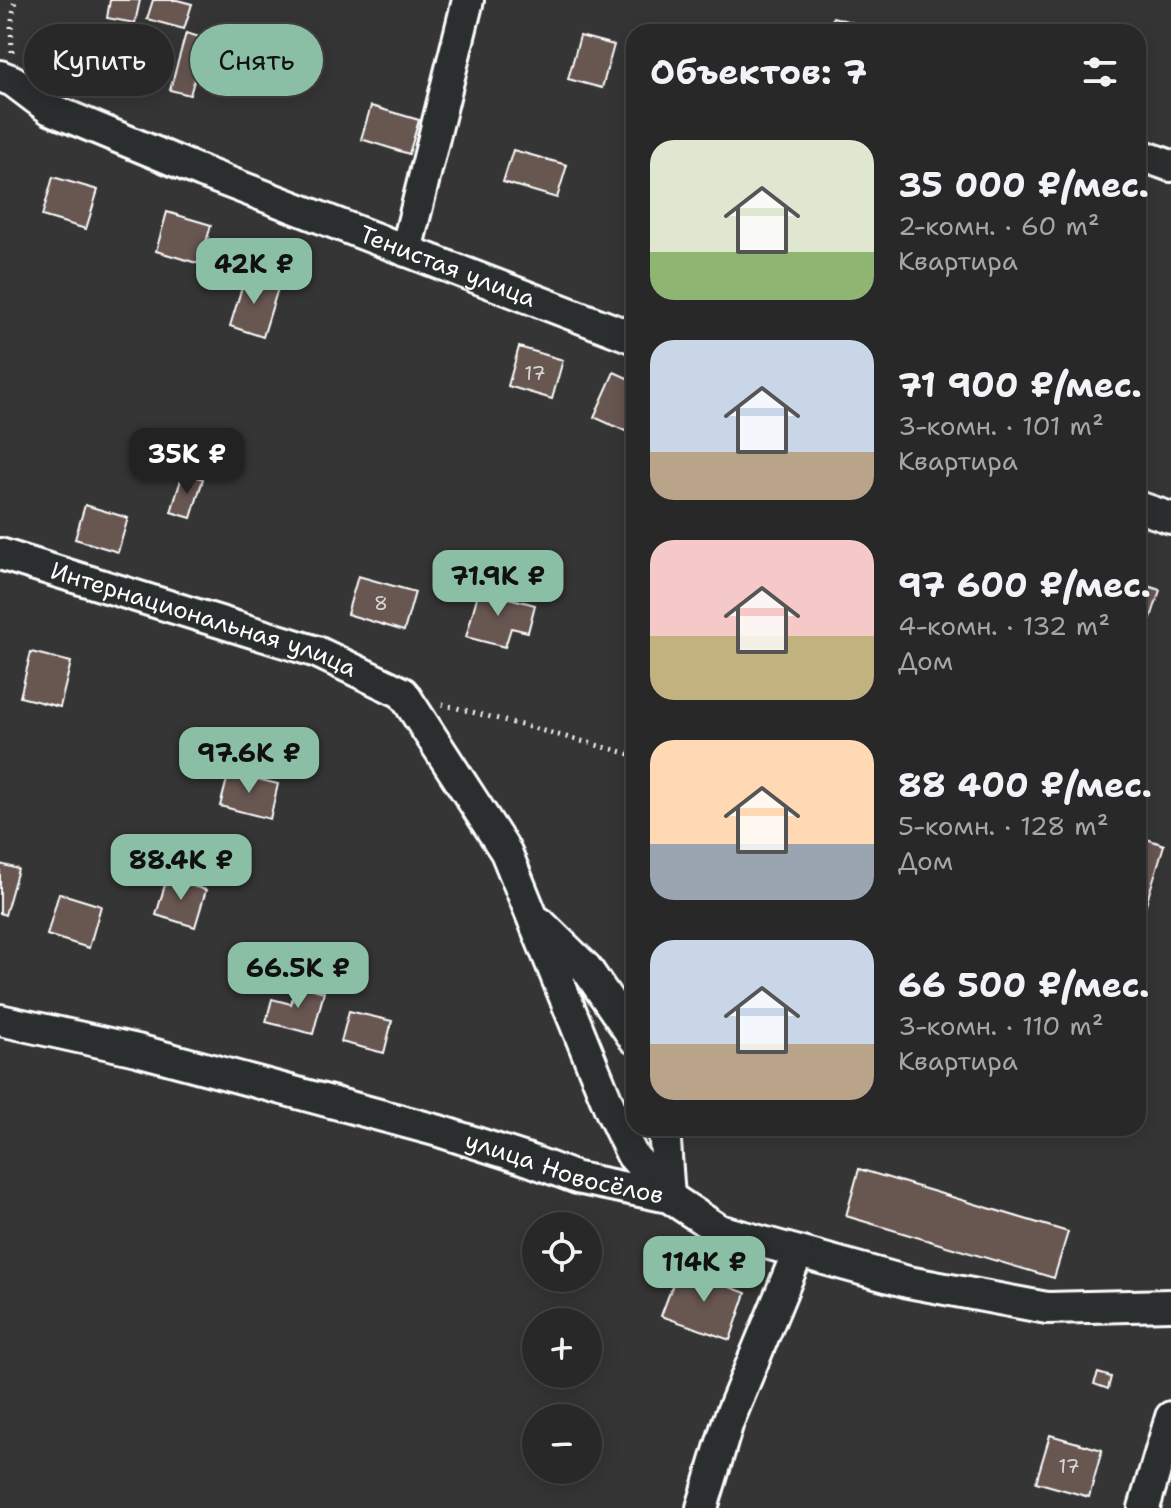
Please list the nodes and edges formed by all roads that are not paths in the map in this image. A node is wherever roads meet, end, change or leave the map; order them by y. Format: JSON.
{"nodes":[{"id":1,"x":468,"y":0,"type":"edge"},
{"id":2,"x":7,"y":78,"type":"edge"},
{"id":3,"x":1146,"y":157,"type":"edge"},
{"id":4,"x":1171,"y":166,"type":"edge"},
{"id":5,"x":406,"y":251,"type":"junction"},
{"id":6,"x":626,"y":335,"type":"edge"},
{"id":7,"x":1146,"y":510,"type":"edge"},
{"id":8,"x":1171,"y":518,"type":"edge"},
{"id":9,"x":0,"y":554,"type":"edge"},
{"id":10,"x":531,"y":913,"type":"junction"},
{"id":11,"x":0,"y":1020,"type":"edge"},
{"id":12,"x":626,"y":1026,"type":"edge"},
{"id":13,"x":665,"y":1136,"type":"edge"},
{"id":14,"x":669,"y":1197,"type":"junction"},
{"id":15,"x":798,"y":1252,"type":"junction"},
{"id":16,"x":1171,"y":1305,"type":"edge"},
{"id":17,"x":1171,"y":1417,"type":"edge"},
{"id":18,"x":702,"y":1508,"type":"edge"},
{"id":19,"x":1144,"y":1508,"type":"edge"}],
"edges":[{"from":1,"to":5,"type":"street"},
{"from":2,"to":5,"type":"street","name":"Тенистая улица"},
{"from":3,"to":4,"type":"street"},
{"from":5,"to":6,"type":"street","name":"Тенистая улица"},
{"from":7,"to":8,"type":"street"},
{"from":9,"to":10,"type":"street","name":"Интернациональная улица"},
{"from":10,"to":12,"type":"street"},
{"from":10,"to":14,"type":"street"},
{"from":11,"to":14,"type":"street","name":"улица Новосёлов"},
{"from":13,"to":14,"type":"street"},
{"from":14,"to":15,"type":"street","name":"улица Новосёлов"},
{"from":15,"to":16,"type":"street","name":"улица Новосёлов"},
{"from":15,"to":18,"type":"street"},
{"from":17,"to":19,"type":"street"}]}
